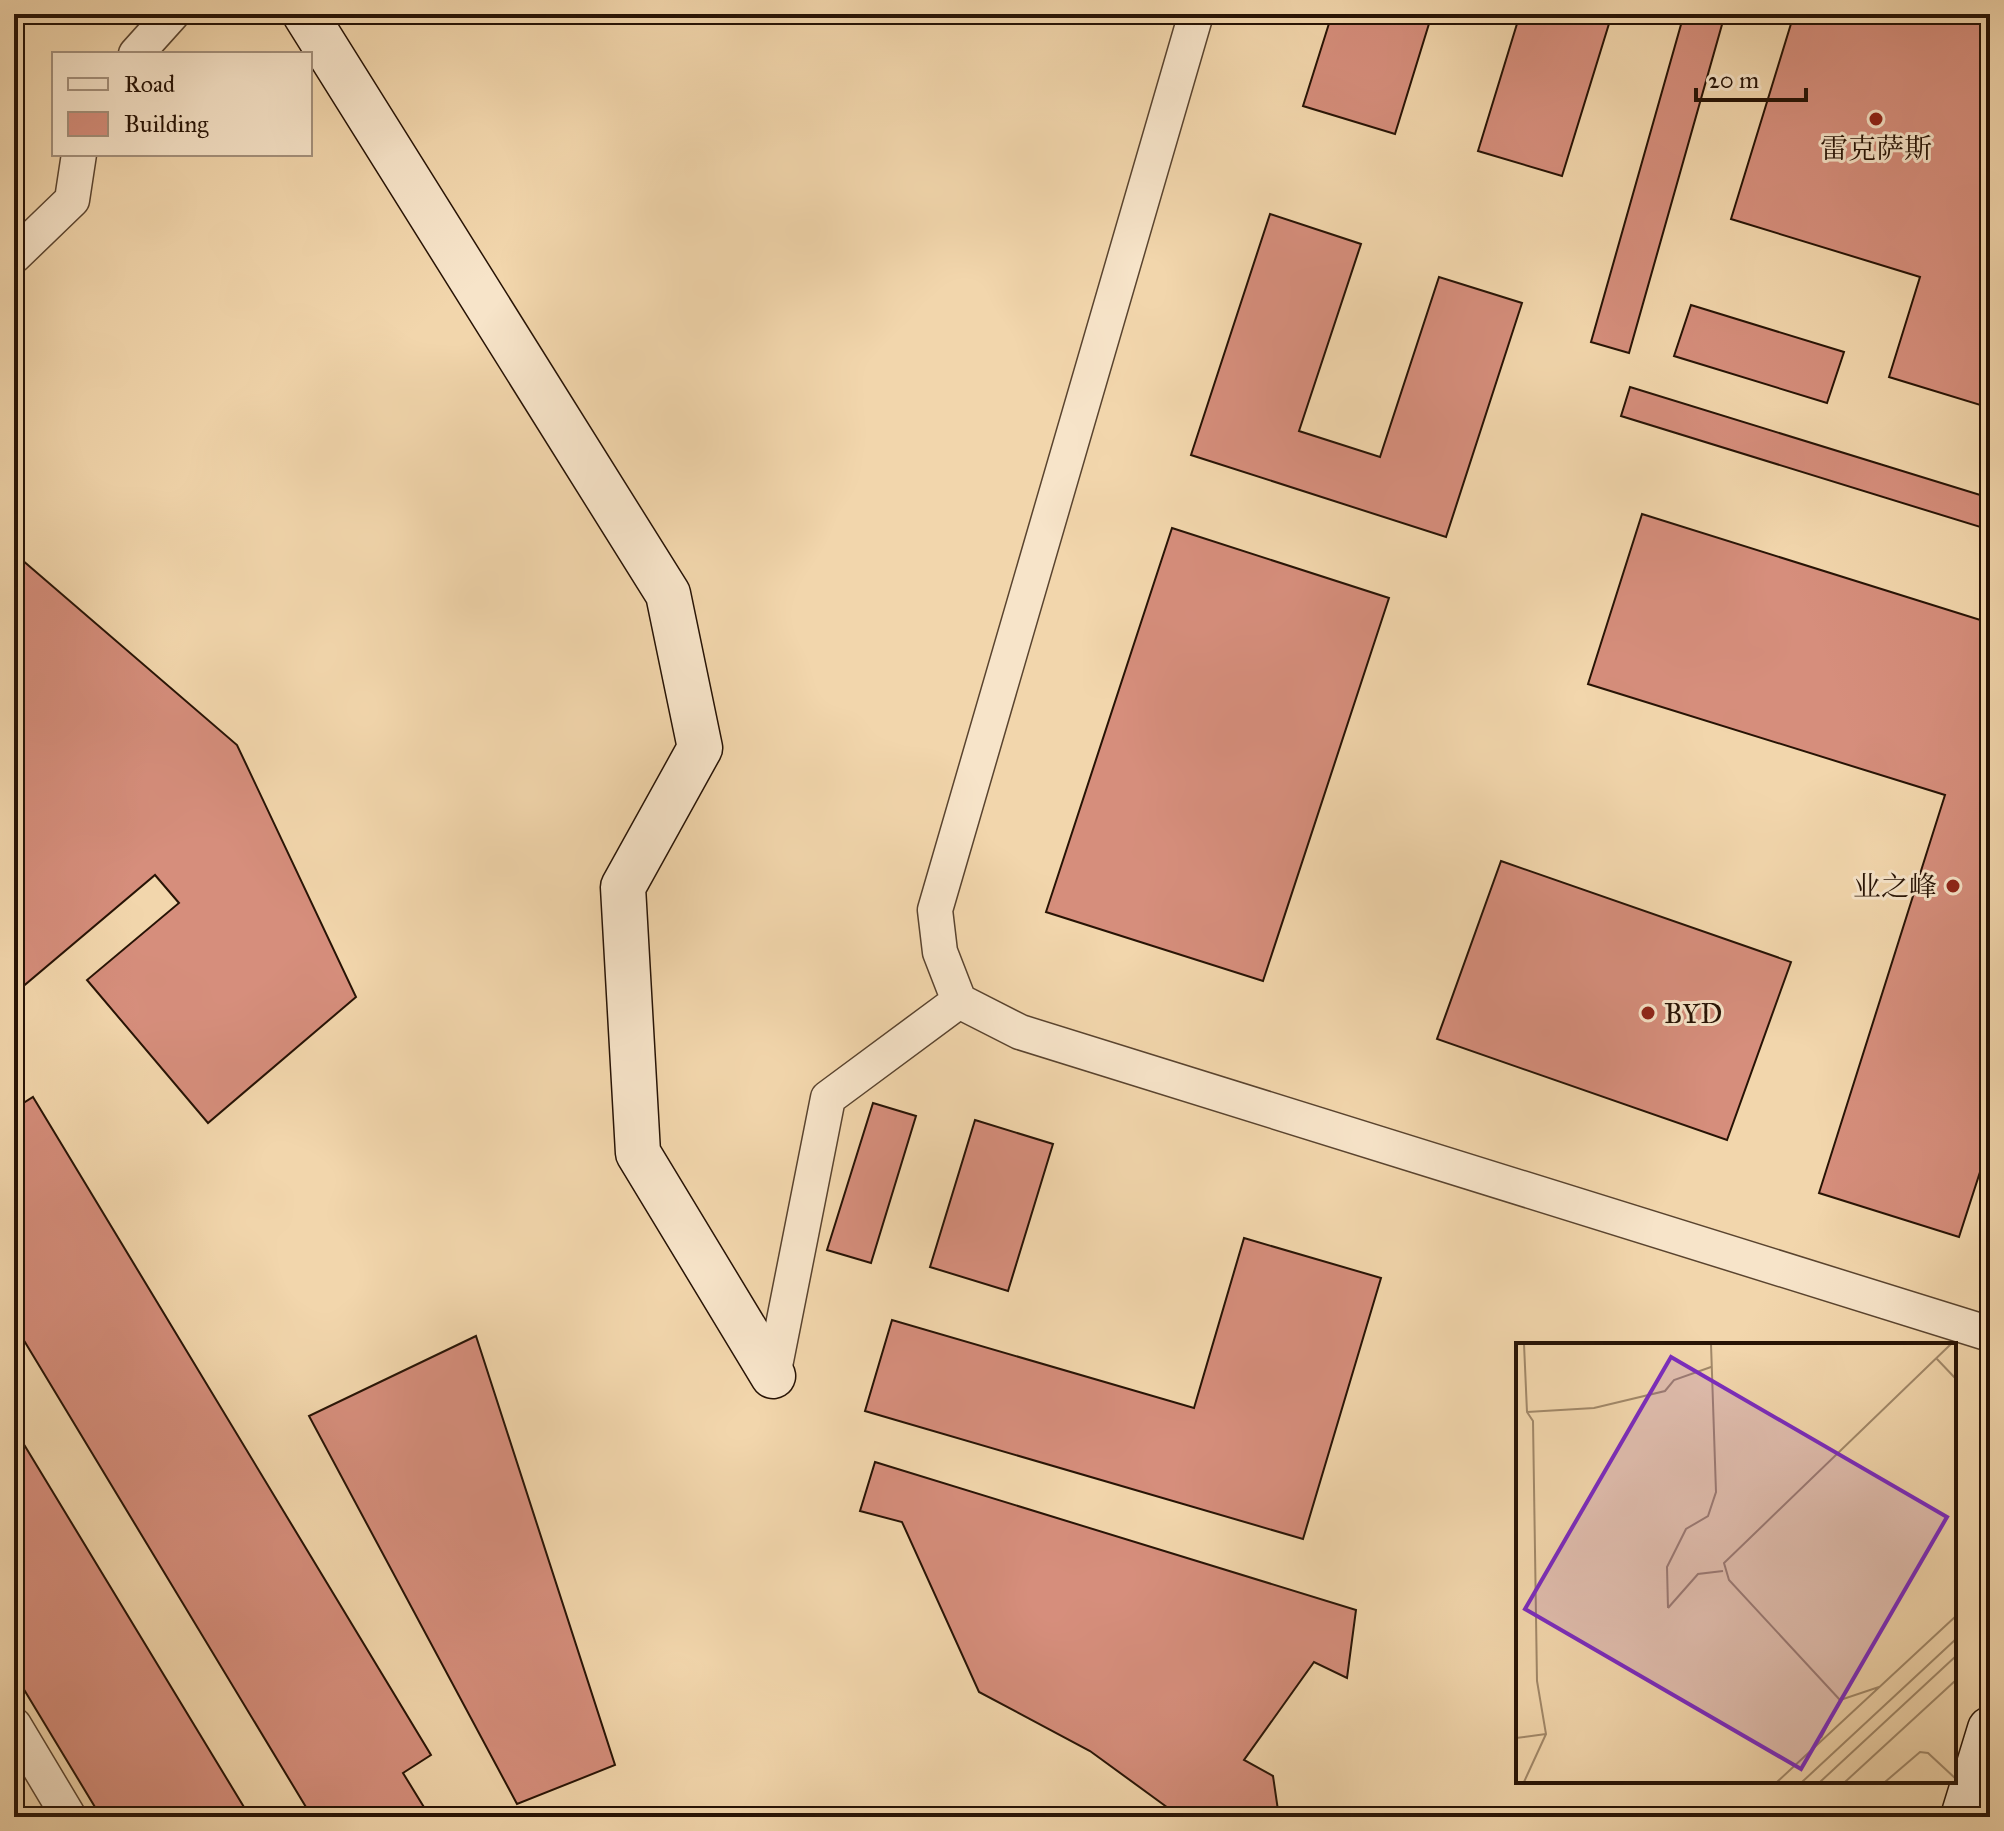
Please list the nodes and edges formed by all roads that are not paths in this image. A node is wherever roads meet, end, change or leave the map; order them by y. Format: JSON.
{"nodes":[{"id":1,"x":172,"y":14,"type":"edge"},
{"id":2,"x":305,"y":14,"type":"edge"},
{"id":3,"x":1196,"y":14,"type":"edge"},
{"id":4,"x":138,"y":52,"type":"edge"},
{"id":5,"x":79,"y":156,"type":"edge"},
{"id":6,"x":14,"y":256,"type":"edge"},
{"id":7,"x":959,"y":1001,"type":"junction"},
{"id":8,"x":1990,"y":1334,"type":"edge"},
{"id":9,"x":773,"y":1376,"type":"joint"},
{"id":10,"x":14,"y":1725,"type":"edge"},
{"id":11,"x":1990,"y":1729,"type":"edge"},
{"id":12,"x":69,"y":1817,"type":"edge"},
{"id":13,"x":1963,"y":1817,"type":"edge"}],
"edges":[{"from":1,"to":4,"type":"street"},
{"from":2,"to":9,"type":"street"},
{"from":3,"to":7,"type":"street"},
{"from":5,"to":6,"type":"street"},
{"from":7,"to":8,"type":"street"},
{"from":7,"to":9,"type":"street"},
{"from":10,"to":12,"type":"street"},
{"from":11,"to":13,"type":"street"}]}
